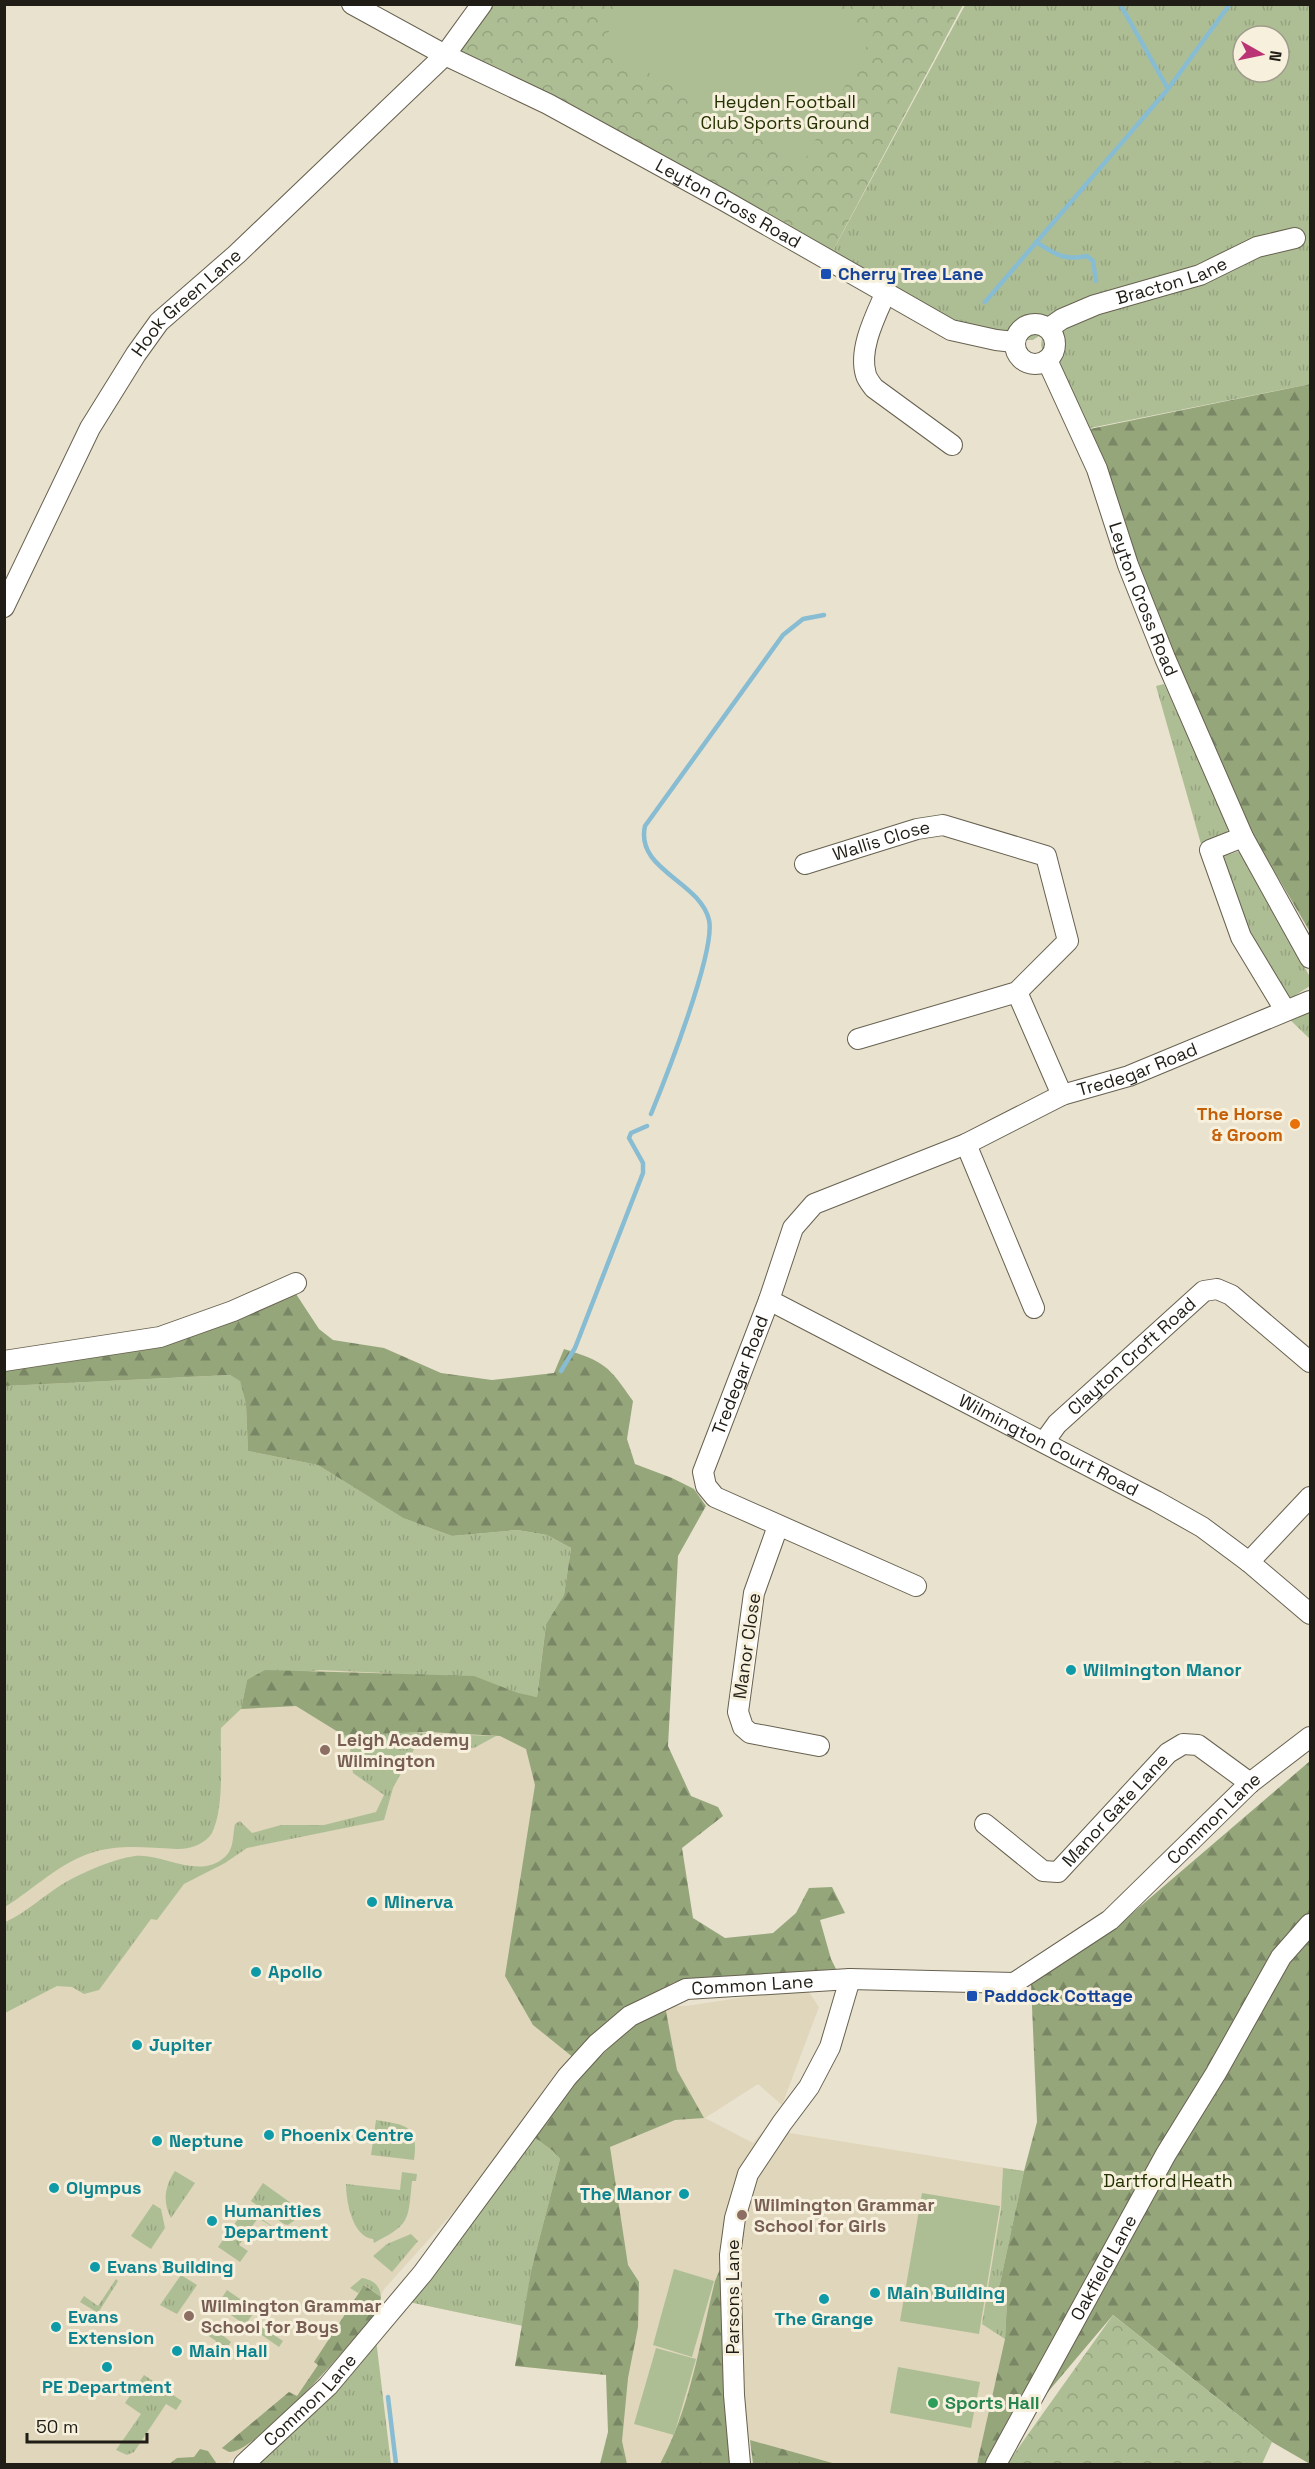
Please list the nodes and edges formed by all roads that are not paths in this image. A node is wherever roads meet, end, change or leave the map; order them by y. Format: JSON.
{"nodes":[{"id":1,"x":352,"y":4,"type":"edge"},
{"id":2,"x":482,"y":4,"type":"edge"},
{"id":3,"x":445,"y":55,"type":"junction"},
{"id":4,"x":1295,"y":238,"type":"dead end"},
{"id":5,"x":886,"y":292,"type":"junction"},
{"id":6,"x":1049,"y":328,"type":"junction"},
{"id":7,"x":1014,"y":342,"type":"junction"},
{"id":8,"x":1047,"y":360,"type":"junction"},
{"id":9,"x":952,"y":445,"type":"dead end"},
{"id":10,"x":4,"y":607,"type":"edge"},
{"id":11,"x":1243,"y":837,"type":"junction"},
{"id":12,"x":804,"y":864,"type":"dead end"},
{"id":13,"x":1311,"y":958,"type":"edge"},
{"id":14,"x":1017,"y":992,"type":"junction"},
{"id":15,"x":1311,"y":1001,"type":"edge"},
{"id":16,"x":1285,"y":1010,"type":"junction"},
{"id":17,"x":858,"y":1039,"type":"dead end"},
{"id":18,"x":1062,"y":1095,"type":"junction"},
{"id":19,"x":966,"y":1144,"type":"junction"},
{"id":20,"x":296,"y":1283,"type":"dead end"},
{"id":21,"x":769,"y":1300,"type":"junction"},
{"id":22,"x":1034,"y":1308,"type":"dead end"},
{"id":23,"x":4,"y":1361,"type":"edge"},
{"id":24,"x":1311,"y":1362,"type":"edge"},
{"id":25,"x":1044,"y":1442,"type":"junction"},
{"id":26,"x":1311,"y":1497,"type":"edge"},
{"id":27,"x":778,"y":1526,"type":"junction"},
{"id":28,"x":1250,"y":1562,"type":"junction"},
{"id":29,"x":916,"y":1586,"type":"dead end"},
{"id":30,"x":1311,"y":1614,"type":"edge"},
{"id":31,"x":1311,"y":1737,"type":"edge"},
{"id":32,"x":819,"y":1746,"type":"dead end"},
{"id":33,"x":1250,"y":1783,"type":"junction"},
{"id":34,"x":985,"y":1824,"type":"dead end"},
{"id":35,"x":1311,"y":1924,"type":"edge"},
{"id":36,"x":850,"y":1979,"type":"junction"},
{"id":37,"x":244,"y":2464,"type":"edge"},
{"id":38,"x":740,"y":2464,"type":"edge"},
{"id":39,"x":996,"y":2464,"type":"edge"}],
"edges":[{"from":1,"to":3,"type":"street","name":"Leyton Cross Road"},
{"from":2,"to":3,"type":"street","name":"Hook Green Lane"},
{"from":3,"to":5,"type":"street","name":"Leyton Cross Road"},
{"from":3,"to":10,"type":"street","name":"Hook Green Lane"},
{"from":4,"to":6,"type":"street","name":"Bracton Lane"},
{"from":5,"to":7,"type":"street","name":"Leyton Cross Road"},
{"from":5,"to":9,"type":"street"},
{"from":6,"to":7,"type":"street"},
{"from":6,"to":8,"type":"street"},
{"from":7,"to":8,"type":"street"},
{"from":8,"to":11,"type":"street","name":"Leyton Cross Road"},
{"from":11,"to":13,"type":"street","name":"Leyton Cross Road"},
{"from":11,"to":16,"type":"street"},
{"from":12,"to":14,"type":"street","name":"Wallis Close"},
{"from":14,"to":17,"type":"street","name":"Wallis Close"},
{"from":14,"to":18,"type":"street"},
{"from":15,"to":16,"type":"street","name":"Tredegar Road"},
{"from":16,"to":18,"type":"street","name":"Tredegar Road"},
{"from":18,"to":19,"type":"street","name":"Tredegar Road"},
{"from":19,"to":21,"type":"street","name":"Tredegar Road"},
{"from":19,"to":22,"type":"street"},
{"from":20,"to":23,"type":"street"},
{"from":21,"to":25,"type":"street","name":"Wilmington Court Road"},
{"from":21,"to":27,"type":"street","name":"Tredegar Road"},
{"from":24,"to":25,"type":"street","name":"Clayton Croft Road"},
{"from":25,"to":28,"type":"street","name":"Wilmington Court Road"},
{"from":26,"to":28,"type":"street"},
{"from":27,"to":29,"type":"street","name":"Tredegar Road"},
{"from":27,"to":32,"type":"street","name":"Manor Close"},
{"from":28,"to":30,"type":"street","name":"Wilmington Court Road"},
{"from":31,"to":33,"type":"street","name":"Common Lane"},
{"from":33,"to":34,"type":"street","name":"Manor Gate Lane"},
{"from":33,"to":36,"type":"street","name":"Common Lane"},
{"from":35,"to":39,"type":"street","name":"Oakfield Lane"},
{"from":36,"to":37,"type":"street","name":"Common Lane"},
{"from":36,"to":38,"type":"street","name":"Parsons Lane"}]}
